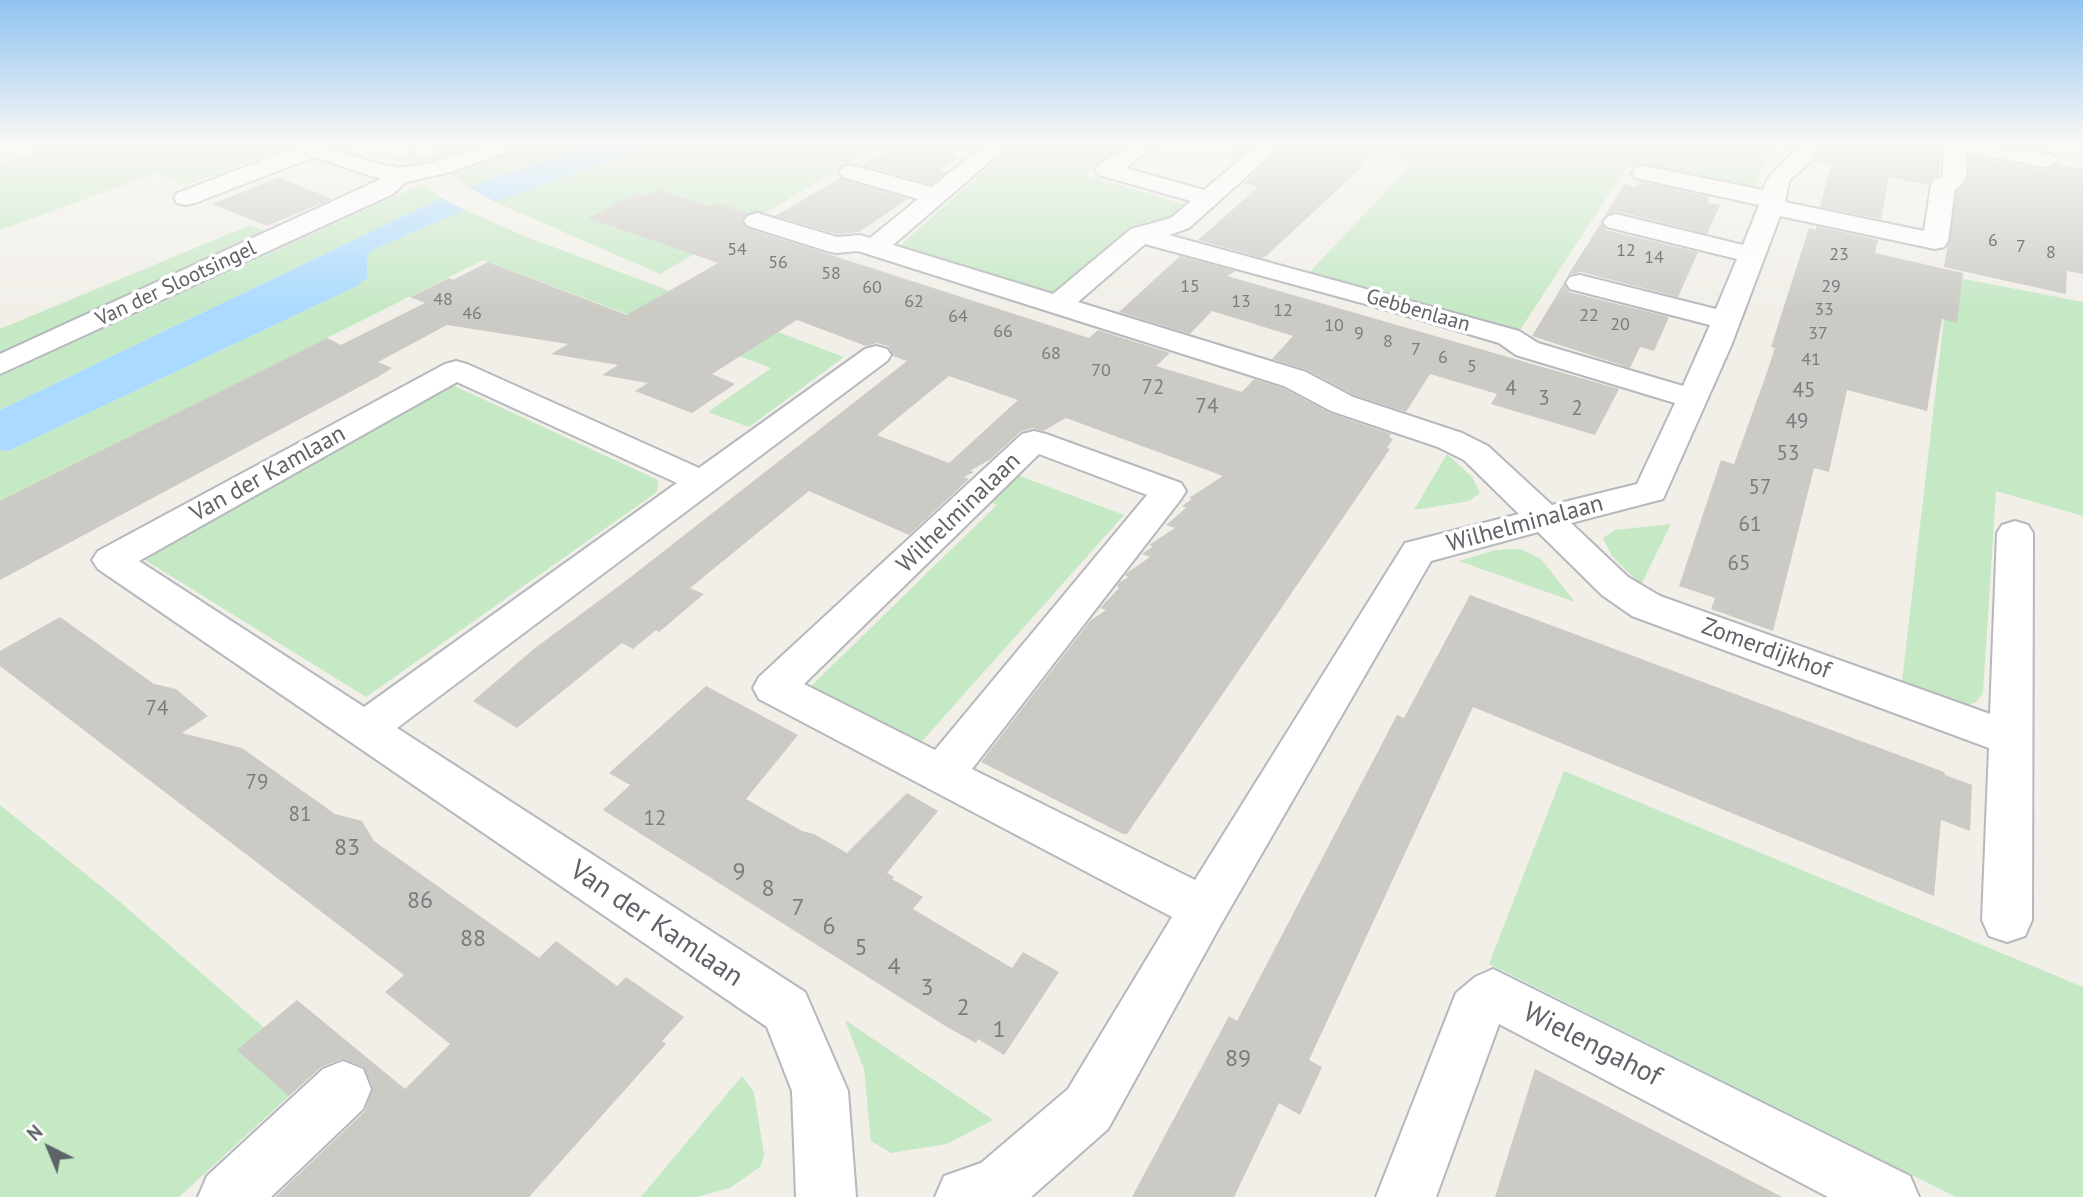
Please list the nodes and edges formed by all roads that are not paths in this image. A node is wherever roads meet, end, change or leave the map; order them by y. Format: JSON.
{"nodes":[{"id":1,"x":360,"y":200,"type":"edge"},
{"id":2,"x":929,"y":200,"type":"edge"},
{"id":3,"x":1205,"y":200,"type":"edge"},
{"id":4,"x":1755,"y":200,"type":"edge"},
{"id":5,"x":1773,"y":200,"type":"edge"},
{"id":6,"x":1941,"y":200,"type":"edge"},
{"id":7,"x":1772,"y":204,"type":"junction"},
{"id":8,"x":757,"y":221,"type":"dead end"},
{"id":9,"x":1616,"y":222,"type":"dead end"},
{"id":10,"x":1140,"y":235,"type":"junction"},
{"id":11,"x":875,"y":247,"type":"junction"},
{"id":12,"x":1751,"y":255,"type":"junction"},
{"id":13,"x":1580,"y":283,"type":"dead end"},
{"id":14,"x":1059,"y":304,"type":"junction"},
{"id":15,"x":1725,"y":320,"type":"junction"},
{"id":16,"x":876,"y":355,"type":"dead end"},
{"id":17,"x":0,"y":365,"type":"edge"},
{"id":18,"x":1691,"y":398,"type":"junction"},
{"id":19,"x":702,"y":482,"type":"junction"},
{"id":20,"x":1545,"y":518,"type":"junction"},
{"id":21,"x":2015,"y":533,"type":"dead end"},
{"id":22,"x":366,"y":728,"type":"junction"},
{"id":23,"x":2011,"y":739,"type":"junction"},
{"id":24,"x":941,"y":775,"type":"junction"},
{"id":25,"x":1204,"y":909,"type":"junction"},
{"id":26,"x":2007,"y":920,"type":"dead end"},
{"id":27,"x":343,"y":1089,"type":"dead end"},
{"id":28,"x":228,"y":1197,"type":"edge"},
{"id":29,"x":826,"y":1197,"type":"edge"},
{"id":30,"x":965,"y":1197,"type":"edge"},
{"id":31,"x":1406,"y":1197,"type":"edge"},
{"id":32,"x":1889,"y":1197,"type":"edge"}],
"edges":[{"from":1,"to":17,"type":"street","name":"Van der Slootsingel"},
{"from":2,"to":11,"type":"street"},
{"from":3,"to":10,"type":"street"},
{"from":4,"to":7,"type":"street"},
{"from":5,"to":7,"type":"street","name":"Wilhelminalaan"},
{"from":6,"to":7,"type":"street"},
{"from":7,"to":12,"type":"street","name":"Wilhelminalaan"},
{"from":8,"to":11,"type":"street"},
{"from":9,"to":12,"type":"street"},
{"from":10,"to":14,"type":"street"},
{"from":10,"to":18,"type":"street","name":"Gebbenlaan"},
{"from":11,"to":14,"type":"street"},
{"from":12,"to":15,"type":"street","name":"Wilhelminalaan"},
{"from":13,"to":15,"type":"street"},
{"from":14,"to":20,"type":"street"},
{"from":15,"to":18,"type":"street","name":"Wilhelminalaan"},
{"from":16,"to":19,"type":"street"},
{"from":18,"to":20,"type":"street","name":"Wilhelminalaan"},
{"from":19,"to":22,"type":"street"},
{"from":19,"to":22,"type":"street","name":"Van der Kamlaan"},
{"from":20,"to":23,"type":"street","name":"Zomerdijkhof"},
{"from":20,"to":25,"type":"street","name":"Wilhelminalaan"},
{"from":21,"to":23,"type":"street"},
{"from":22,"to":29,"type":"street","name":"Van der Kamlaan"},
{"from":23,"to":26,"type":"street"},
{"from":24,"to":24,"type":"street","name":"Wilhelminalaan"},
{"from":24,"to":25,"type":"street","name":"Wilhelminalaan"},
{"from":25,"to":30,"type":"street","name":"Wilhelminalaan"},
{"from":27,"to":28,"type":"street"},
{"from":31,"to":32,"type":"street","name":"Wielengahof"}]}
